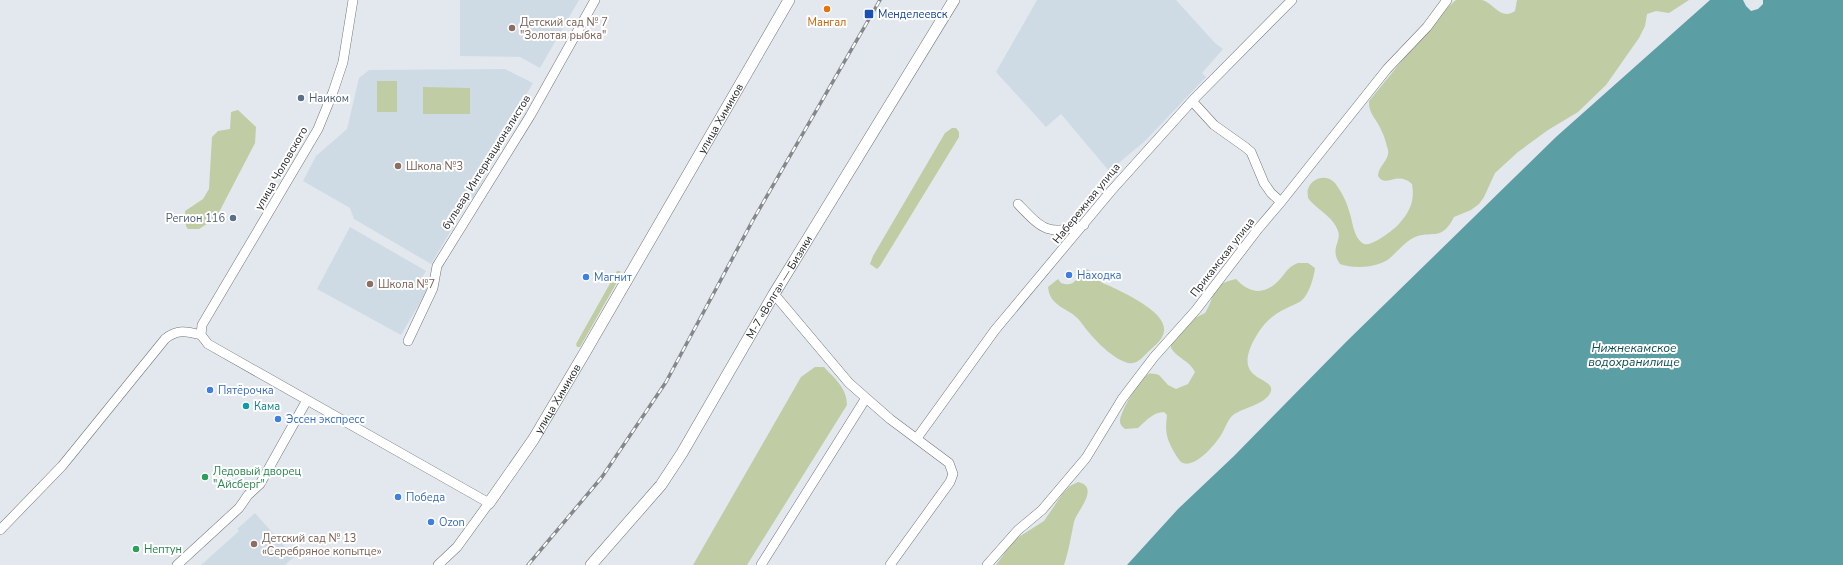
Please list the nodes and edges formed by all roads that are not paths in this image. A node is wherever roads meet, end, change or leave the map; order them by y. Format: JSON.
{"nodes":[{"id":1,"x":353,"y":0,"type":"edge"},
{"id":2,"x":595,"y":0,"type":"edge"},
{"id":3,"x":788,"y":0,"type":"edge"},
{"id":4,"x":954,"y":0,"type":"edge"},
{"id":5,"x":1292,"y":0,"type":"edge"},
{"id":6,"x":1447,"y":0,"type":"edge"},
{"id":7,"x":1192,"y":101,"type":"junction"},
{"id":8,"x":1281,"y":202,"type":"junction"},
{"id":9,"x":1018,"y":204,"type":"dead end"},
{"id":10,"x":1084,"y":225,"type":"junction"},
{"id":11,"x":774,"y":294,"type":"junction"},
{"id":12,"x":201,"y":335,"type":"junction"},
{"id":13,"x":408,"y":341,"type":"dead end"},
{"id":14,"x":866,"y":398,"type":"junction"},
{"id":15,"x":307,"y":400,"type":"junction"},
{"id":16,"x":917,"y":438,"type":"junction"},
{"id":17,"x":489,"y":503,"type":"junction"},
{"id":18,"x":0,"y":530,"type":"edge"},
{"id":19,"x":177,"y":565,"type":"edge"},
{"id":20,"x":438,"y":565,"type":"edge"},
{"id":21,"x":591,"y":565,"type":"edge"},
{"id":22,"x":761,"y":565,"type":"edge"},
{"id":23,"x":890,"y":565,"type":"edge"},
{"id":24,"x":987,"y":565,"type":"edge"}],
"edges":[{"from":1,"to":12,"type":"street","name":"улица Чоловского"},
{"from":2,"to":13,"type":"street","name":"бульвар Интернационалистов"},
{"from":3,"to":17,"type":"main road","name":"улица Химиков"},
{"from":4,"to":11,"type":"main road","name":"М-7 «Волга» — Бизяки"},
{"from":5,"to":7,"type":"street","name":"Набережная улица"},
{"from":6,"to":8,"type":"street","name":"Прикамская улица"},
{"from":7,"to":8,"type":"street"},
{"from":7,"to":10,"type":"street","name":"Набережная улица"},
{"from":8,"to":24,"type":"street","name":"Прикамская улица"},
{"from":9,"to":10,"type":"street"},
{"from":10,"to":16,"type":"street","name":"Набережная улица"},
{"from":11,"to":14,"type":"street"},
{"from":11,"to":21,"type":"main road","name":"М-7 «Волга» — Бизяки"},
{"from":12,"to":15,"type":"street"},
{"from":12,"to":18,"type":"street"},
{"from":14,"to":16,"type":"street"},
{"from":14,"to":22,"type":"street"},
{"from":15,"to":17,"type":"street"},
{"from":15,"to":19,"type":"street"},
{"from":16,"to":23,"type":"street"},
{"from":17,"to":20,"type":"street"}]}
